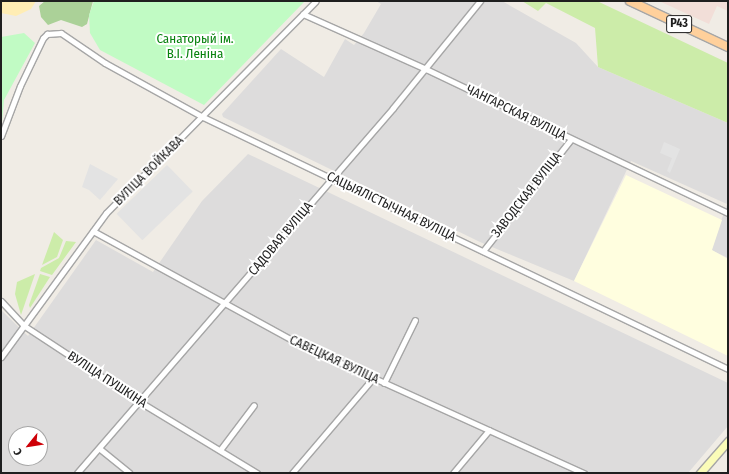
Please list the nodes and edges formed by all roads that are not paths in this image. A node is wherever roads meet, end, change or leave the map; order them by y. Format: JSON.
{"nodes":[{"id":1,"x":316,"y":1,"type":"edge"},
{"id":2,"x":480,"y":1,"type":"edge"},
{"id":3,"x":630,"y":1,"type":"edge"},
{"id":4,"x":303,"y":14,"type":"junction"},
{"id":5,"x":728,"y":47,"type":"edge"},
{"id":6,"x":426,"y":69,"type":"junction"},
{"id":7,"x":203,"y":117,"type":"junction"},
{"id":8,"x":1,"y":136,"type":"edge"},
{"id":9,"x":571,"y":139,"type":"junction"},
{"id":10,"x":332,"y":178,"type":"junction"},
{"id":11,"x":728,"y":213,"type":"edge"},
{"id":12,"x":92,"y":231,"type":"junction"},
{"id":13,"x":483,"y":251,"type":"junction"},
{"id":14,"x":1,"y":300,"type":"edge"},
{"id":15,"x":225,"y":305,"type":"junction"},
{"id":16,"x":415,"y":320,"type":"dead end"},
{"id":17,"x":23,"y":325,"type":"junction"},
{"id":18,"x":1,"y":357,"type":"edge"},
{"id":19,"x":728,"y":369,"type":"edge"},
{"id":20,"x":373,"y":378,"type":"junction"},
{"id":21,"x":384,"y":383,"type":"junction"},
{"id":22,"x":140,"y":402,"type":"junction"},
{"id":23,"x":254,"y":405,"type":"dead end"},
{"id":24,"x":489,"y":430,"type":"junction"},
{"id":25,"x":728,"y":441,"type":"edge"},
{"id":26,"x":100,"y":449,"type":"junction"},
{"id":27,"x":220,"y":450,"type":"junction"},
{"id":28,"x":77,"y":473,"type":"edge"},
{"id":29,"x":130,"y":473,"type":"edge"},
{"id":30,"x":257,"y":473,"type":"edge"},
{"id":31,"x":292,"y":473,"type":"edge"},
{"id":32,"x":453,"y":473,"type":"edge"},
{"id":33,"x":584,"y":473,"type":"edge"},
{"id":34,"x":700,"y":473,"type":"edge"}],
"edges":[{"from":1,"to":4,"type":"street","name":"ВУЛІЦА ВОЙКАВА"},
{"from":2,"to":6,"type":"street","name":"САДОВАЯ ВУЛІЦА"},
{"from":3,"to":5,"type":"main road","number":"Р43"},
{"from":4,"to":6,"type":"street","name":"ЧАНГАРСКАЯ ВУЛІЦА"},
{"from":4,"to":7,"type":"street","name":"ВУЛІЦА ВОЙКАВА"},
{"from":6,"to":9,"type":"street","name":"ЧАНГАРСКАЯ ВУЛІЦА"},
{"from":6,"to":10,"type":"street","name":"САДОВАЯ ВУЛІЦА"},
{"from":7,"to":8,"type":"street","name":"САЦЫЯЛІСТЫЧНАЯ ВУЛІЦА"},
{"from":7,"to":10,"type":"street","name":"САЦЫЯЛІСТЫЧНАЯ ВУЛІЦА"},
{"from":7,"to":12,"type":"street","name":"ВУЛІЦА ВОЙКАВА"},
{"from":9,"to":11,"type":"street","name":"ЧАНГАРСКАЯ ВУЛІЦА"},
{"from":9,"to":13,"type":"street","name":"ЗАВОДСКАЯ ВУЛІЦА"},
{"from":10,"to":13,"type":"street","name":"САЦЫЯЛІСТЫЧНАЯ ВУЛІЦА"},
{"from":10,"to":15,"type":"street","name":"САДОВАЯ ВУЛІЦА"},
{"from":12,"to":15,"type":"street","name":"САВЕЦКАЯ ВУЛІЦА"},
{"from":12,"to":17,"type":"street","name":"ВУЛІЦА ВОЙКАВА"},
{"from":13,"to":19,"type":"street","name":"САЦЫЯЛІСТЫЧНАЯ ВУЛІЦА"},
{"from":14,"to":17,"type":"street","name":"ВУЛІЦА ПУШКІНА"},
{"from":15,"to":20,"type":"street","name":"САВЕЦКАЯ ВУЛІЦА"},
{"from":15,"to":22,"type":"street","name":"САДОВАЯ ВУЛІЦА"},
{"from":16,"to":21,"type":"street"},
{"from":17,"to":18,"type":"street","name":"ВУЛІЦА ВОЙКАВА"},
{"from":17,"to":22,"type":"street","name":"ВУЛІЦА ПУШКІНА"},
{"from":20,"to":21,"type":"street","name":"САВЕЦКАЯ ВУЛІЦА"},
{"from":20,"to":31,"type":"street"},
{"from":21,"to":24,"type":"street","name":"САВЕЦКАЯ ВУЛІЦА"},
{"from":22,"to":26,"type":"street","name":"САДОВАЯ ВУЛІЦА"},
{"from":22,"to":27,"type":"street","name":"ВУЛІЦА ПУШКІНА"},
{"from":23,"to":27,"type":"street"},
{"from":24,"to":32,"type":"street"},
{"from":24,"to":33,"type":"street","name":"САВЕЦКАЯ ВУЛІЦА"},
{"from":25,"to":34,"type":"main road"},
{"from":26,"to":28,"type":"street","name":"САДОВАЯ ВУЛІЦА"},
{"from":26,"to":29,"type":"street"},
{"from":27,"to":30,"type":"street","name":"ВУЛІЦА ПУШКІНА"}]}
